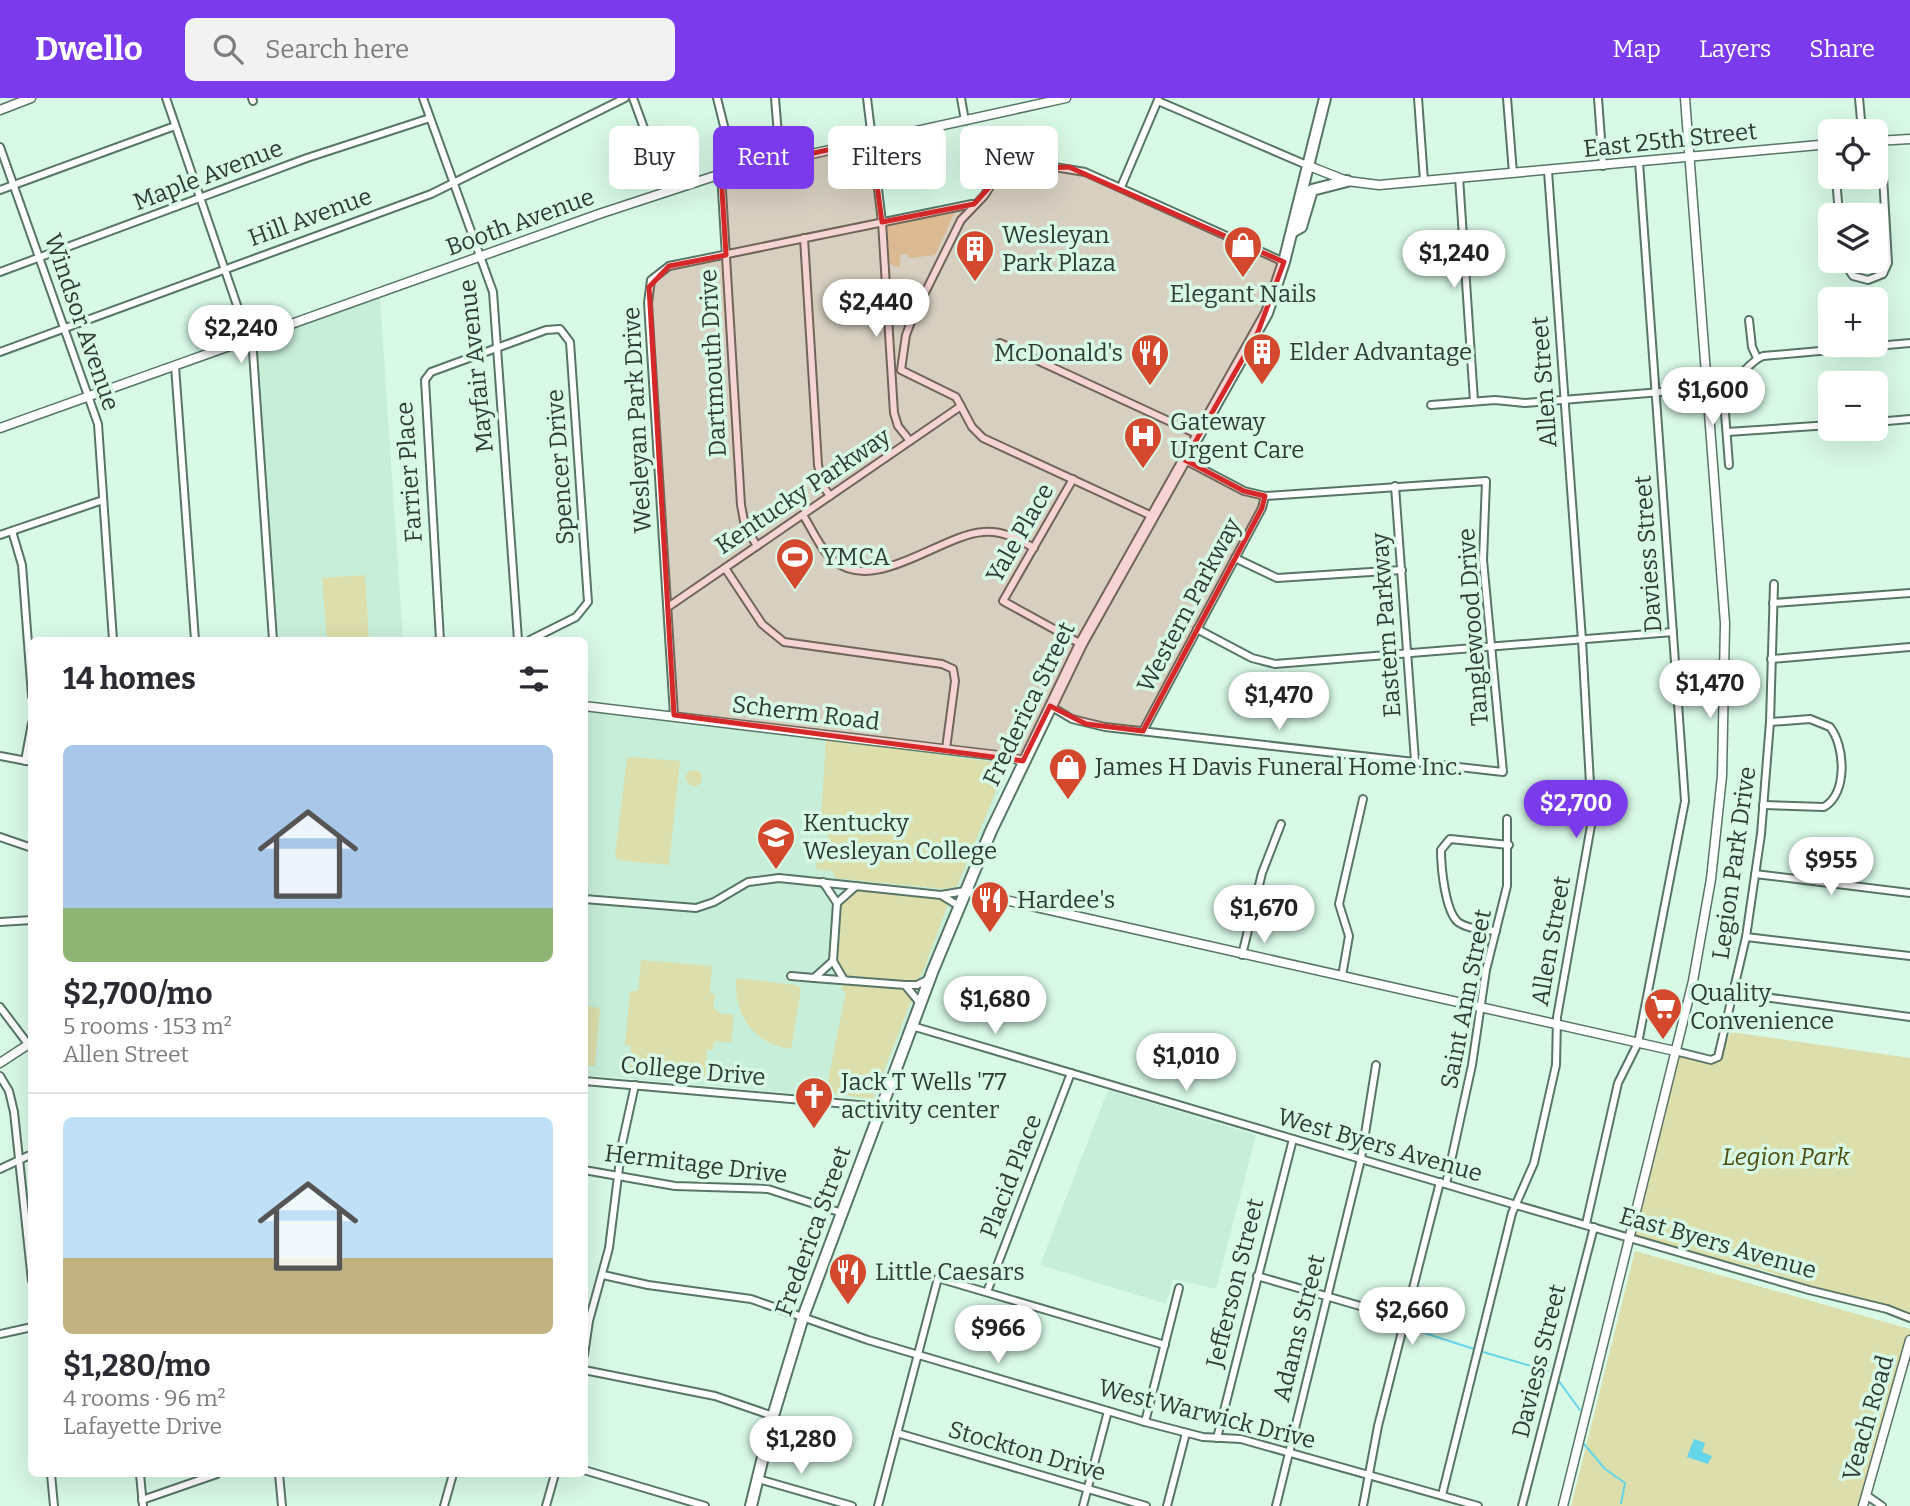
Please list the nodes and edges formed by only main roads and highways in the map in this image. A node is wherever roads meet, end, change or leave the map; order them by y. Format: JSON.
{"nodes":[{"id":1,"x":1325,"y":98,"type":"edge"},
{"id":2,"x":1347,"y":181,"type":"road end"},
{"id":3,"x":1292,"y":232,"type":"junction"},
{"id":4,"x":751,"y":1506,"type":"edge"}],
"edges":[{"from":1,"to":3,"type":"main road","name":"Frederica Street"},
{"from":2,"to":3,"type":"main road"},
{"from":3,"to":4,"type":"main road","name":"Frederica Street"}]}
